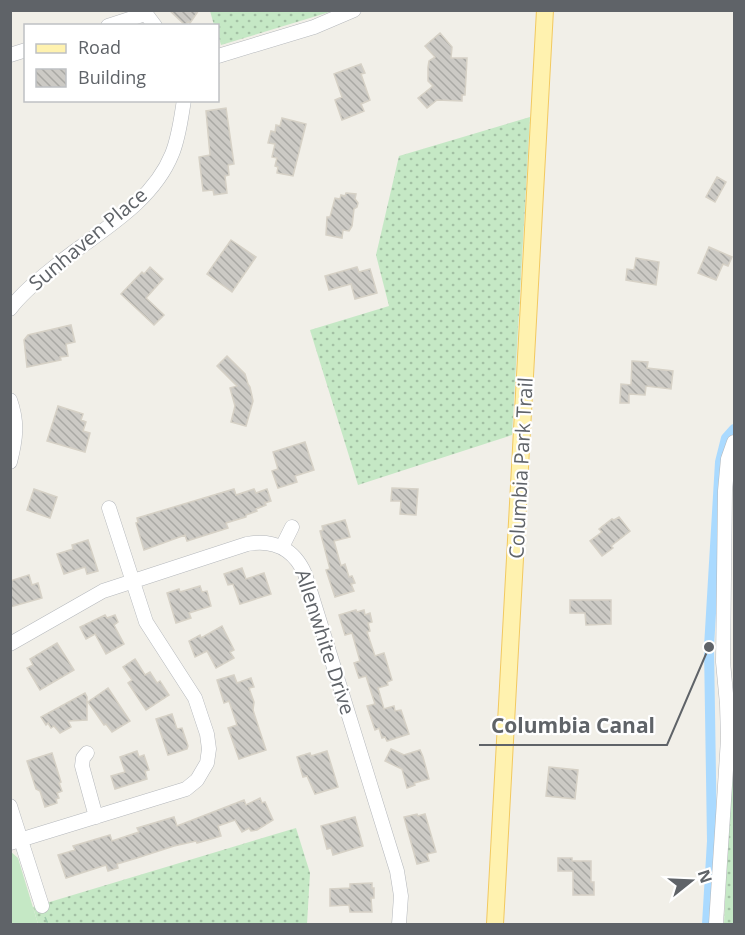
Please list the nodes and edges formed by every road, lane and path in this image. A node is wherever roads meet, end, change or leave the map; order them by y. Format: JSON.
{"nodes":[{"id":1,"x":354,"y":10,"type":"edge"},
{"id":2,"x":545,"y":10,"type":"edge"},
{"id":3,"x":144,"y":12,"type":"edge"},
{"id":4,"x":113,"y":24,"type":"edge"},
{"id":5,"x":153,"y":24,"type":"edge"},
{"id":6,"x":219,"y":56,"type":"edge"},
{"id":7,"x":184,"y":102,"type":"edge"},
{"id":8,"x":10,"y":309,"type":"edge"},
{"id":9,"x":10,"y":400,"type":"edge"},
{"id":10,"x":735,"y":442,"type":"edge"},
{"id":11,"x":10,"y":462,"type":"edge"},
{"id":12,"x":109,"y":508,"type":"dead end"},
{"id":13,"x":292,"y":527,"type":"dead end"},
{"id":14,"x":282,"y":547,"type":"junction"},
{"id":15,"x":132,"y":580,"type":"junction"},
{"id":16,"x":10,"y":644,"type":"edge"},
{"id":17,"x":87,"y":753,"type":"dead end"},
{"id":18,"x":10,"y":806,"type":"edge"},
{"id":19,"x":96,"y":817,"type":"junction"},
{"id":20,"x":16,"y":841,"type":"edge"},
{"id":21,"x":42,"y":906,"type":"dead end"},
{"id":22,"x":399,"y":924,"type":"edge"},
{"id":23,"x":495,"y":924,"type":"edge"},
{"id":24,"x":716,"y":924,"type":"edge"}],
"edges":[{"from":1,"to":6,"type":"street"},
{"from":2,"to":23,"type":"main road","name":"Columbia Park Trail"},
{"from":3,"to":4,"type":"street"},
{"from":3,"to":5,"type":"street"},
{"from":7,"to":8,"type":"street","name":"Sunhaven Place"},
{"from":9,"to":11,"type":"street"},
{"from":10,"to":24,"type":"street"},
{"from":12,"to":15,"type":"street"},
{"from":13,"to":14,"type":"street"},
{"from":14,"to":15,"type":"street","name":"Allenwhite Drive"},
{"from":14,"to":22,"type":"street","name":"Allenwhite Drive"},
{"from":15,"to":16,"type":"street","name":"Allenwhite Drive"},
{"from":15,"to":19,"type":"street"},
{"from":17,"to":19,"type":"street"},
{"from":18,"to":20,"type":"street"},
{"from":19,"to":20,"type":"street"},
{"from":20,"to":21,"type":"street"}]}
